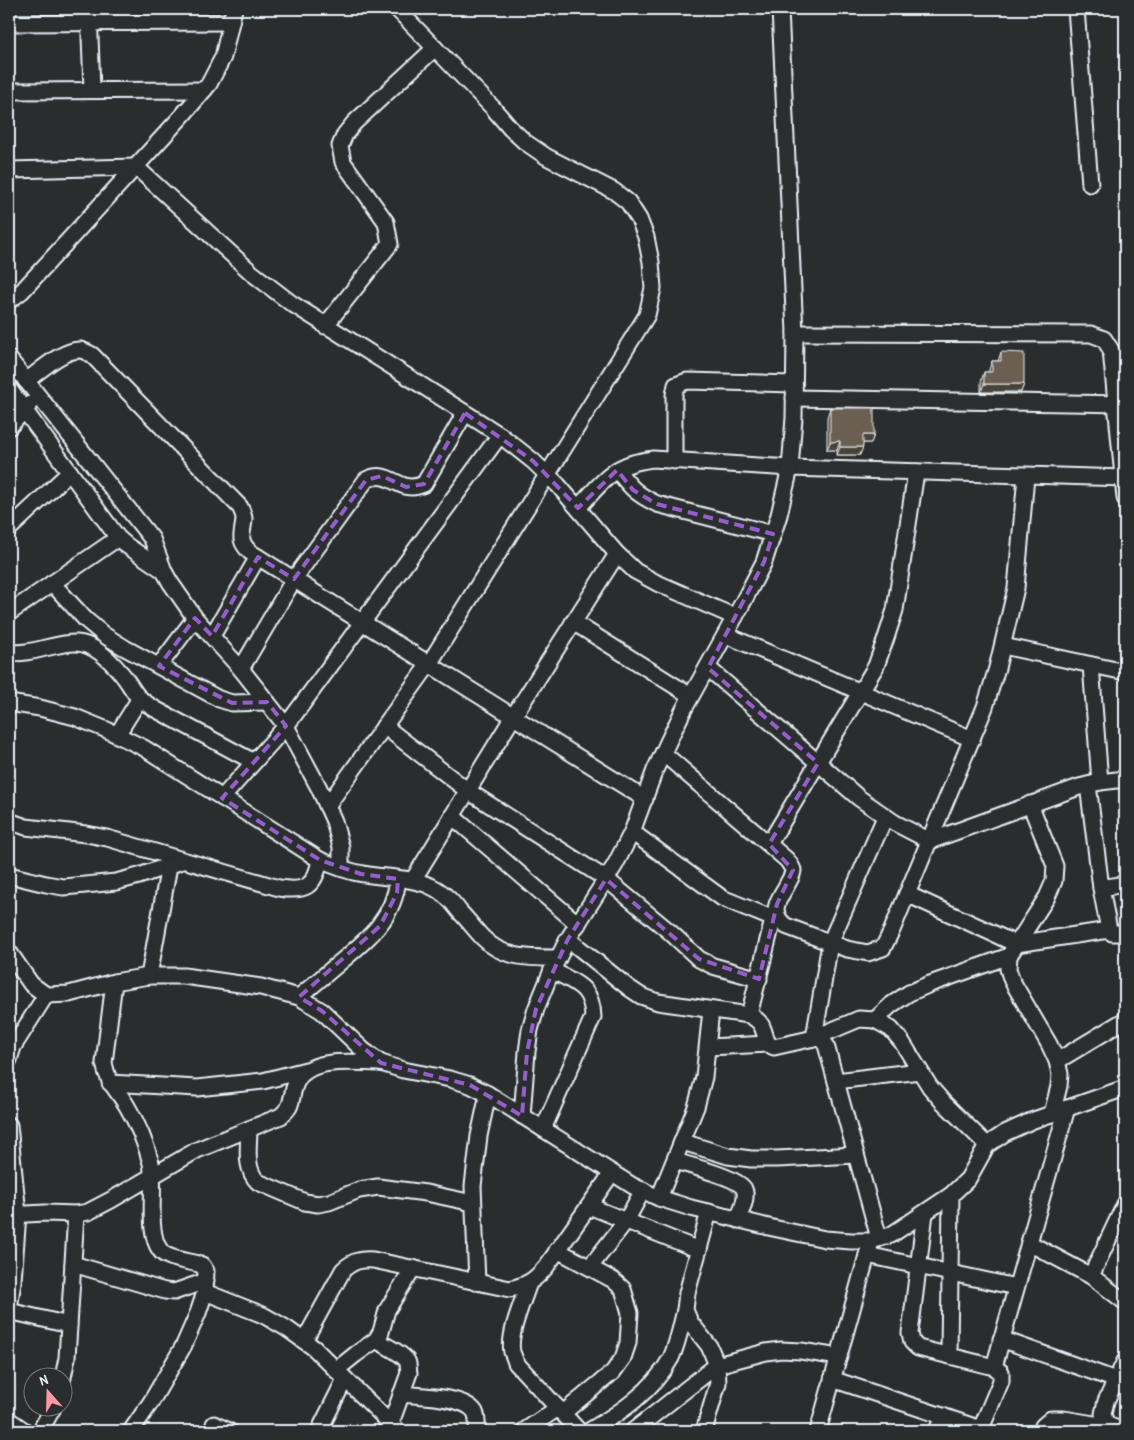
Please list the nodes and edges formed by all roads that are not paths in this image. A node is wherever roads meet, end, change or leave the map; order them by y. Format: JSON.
{"nodes":[{"id":1,"x":397,"y":9,"type":"edge"},
{"id":2,"x":780,"y":9,"type":"edge"},
{"id":3,"x":1076,"y":9,"type":"edge"},
{"id":4,"x":89,"y":16,"type":"edge"},
{"id":5,"x":232,"y":16,"type":"edge"},
{"id":6,"x":9,"y":23,"type":"edge"},
{"id":7,"x":435,"y":48,"type":"junction"},
{"id":8,"x":92,"y":90,"type":"junction"},
{"id":9,"x":204,"y":90,"type":"junction"},
{"id":10,"x":9,"y":91,"type":"edge"},
{"id":11,"x":136,"y":167,"type":"junction"},
{"id":12,"x":9,"y":170,"type":"edge"},
{"id":13,"x":1090,"y":184,"type":"dead end"},
{"id":14,"x":9,"y":301,"type":"edge"},
{"id":15,"x":325,"y":326,"type":"junction"},
{"id":16,"x":795,"y":333,"type":"junction"},
{"id":17,"x":9,"y":359,"type":"edge"},
{"id":18,"x":26,"y":381,"type":"junction"},
{"id":19,"x":9,"y":389,"type":"edge"},
{"id":20,"x":794,"y":391,"type":"junction"},
{"id":21,"x":38,"y":395,"type":"junction"},
{"id":22,"x":1121,"y":404,"type":"edge"},
{"id":23,"x":25,"y":410,"type":"junction"},
{"id":24,"x":465,"y":413,"type":"junction"},
{"id":25,"x":9,"y":427,"type":"edge"},
{"id":26,"x":500,"y":435,"type":"junction"},
{"id":27,"x":674,"y":461,"type":"junction"},
{"id":28,"x":790,"y":468,"type":"junction"},
{"id":29,"x":617,"y":470,"type":"junction"},
{"id":30,"x":70,"y":472,"type":"junction"},
{"id":31,"x":916,"y":472,"type":"junction"},
{"id":32,"x":547,"y":474,"type":"junction"},
{"id":33,"x":1026,"y":476,"type":"junction"},
{"id":34,"x":1124,"y":478,"type":"edge"},
{"id":35,"x":1125,"y":498,"type":"edge"},
{"id":36,"x":578,"y":508,"type":"junction"},
{"id":37,"x":9,"y":529,"type":"edge"},
{"id":38,"x":773,"y":534,"type":"junction"},
{"id":39,"x":118,"y":538,"type":"junction"},
{"id":40,"x":617,"y":554,"type":"junction"},
{"id":41,"x":258,"y":557,"type":"junction"},
{"id":42,"x":164,"y":570,"type":"junction"},
{"id":43,"x":294,"y":579,"type":"junction"},
{"id":44,"x":52,"y":583,"type":"junction"},
{"id":45,"x":9,"y":613,"type":"edge"},
{"id":46,"x":735,"y":617,"type":"junction"},
{"id":47,"x":195,"y":618,"type":"junction"},
{"id":48,"x":363,"y":622,"type":"junction"},
{"id":49,"x":573,"y":622,"type":"junction"},
{"id":50,"x":726,"y":635,"type":"junction"},
{"id":51,"x":212,"y":636,"type":"junction"},
{"id":52,"x":1003,"y":646,"type":"junction"},
{"id":53,"x":9,"y":652,"type":"edge"},
{"id":54,"x":429,"y":664,"type":"junction"},
{"id":55,"x":1091,"y":665,"type":"junction"},
{"id":56,"x":160,"y":666,"type":"junction"},
{"id":57,"x":241,"y":668,"type":"junction"},
{"id":58,"x":708,"y":668,"type":"junction"},
{"id":59,"x":1125,"y":672,"type":"edge"},
{"id":60,"x":861,"y":692,"type":"junction"},
{"id":61,"x":692,"y":696,"type":"junction"},
{"id":62,"x":140,"y":698,"type":"junction"},
{"id":63,"x":267,"y":702,"type":"junction"},
{"id":64,"x":9,"y":703,"type":"edge"},
{"id":65,"x":513,"y":717,"type":"junction"},
{"id":66,"x":286,"y":726,"type":"junction"},
{"id":67,"x":384,"y":726,"type":"junction"},
{"id":68,"x":117,"y":734,"type":"junction"},
{"id":69,"x":972,"y":739,"type":"junction"},
{"id":70,"x":663,"y":753,"type":"junction"},
{"id":71,"x":254,"y":762,"type":"junction"},
{"id":72,"x":818,"y":763,"type":"junction"},
{"id":73,"x":1125,"y":779,"type":"edge"},
{"id":74,"x":1094,"y":783,"type":"junction"},
{"id":75,"x":468,"y":790,"type":"junction"},
{"id":76,"x":222,"y":798,"type":"junction"},
{"id":77,"x":645,"y":799,"type":"junction"},
{"id":78,"x":1030,"y":804,"type":"junction"},
{"id":79,"x":327,"y":806,"type":"junction"},
{"id":80,"x":452,"y":816,"type":"junction"},
{"id":81,"x":885,"y":817,"type":"junction"},
{"id":82,"x":9,"y":821,"type":"edge"},
{"id":83,"x":632,"y":832,"type":"junction"},
{"id":84,"x":930,"y":841,"type":"junction"},
{"id":85,"x":769,"y":844,"type":"junction"},
{"id":86,"x":320,"y":860,"type":"junction"},
{"id":87,"x":176,"y":863,"type":"junction"},
{"id":88,"x":340,"y":868,"type":"junction"},
{"id":89,"x":9,"y":875,"type":"edge"},
{"id":90,"x":606,"y":878,"type":"junction"},
{"id":91,"x":406,"y":879,"type":"junction"},
{"id":92,"x":1125,"y":884,"type":"edge"},
{"id":93,"x":1101,"y":888,"type":"junction"},
{"id":94,"x":907,"y":894,"type":"junction"},
{"id":95,"x":775,"y":916,"type":"junction"},
{"id":96,"x":578,"y":924,"type":"junction"},
{"id":97,"x":1109,"y":930,"type":"junction"},
{"id":98,"x":1125,"y":933,"type":"edge"},
{"id":99,"x":568,"y":939,"type":"junction"},
{"id":100,"x":830,"y":943,"type":"junction"},
{"id":101,"x":1013,"y":950,"type":"junction"},
{"id":102,"x":9,"y":952,"type":"edge"},
{"id":103,"x":555,"y":964,"type":"junction"},
{"id":104,"x":13,"y":968,"type":"edge"},
{"id":105,"x":149,"y":976,"type":"junction"},
{"id":106,"x":759,"y":979,"type":"junction"},
{"id":107,"x":114,"y":982,"type":"junction"},
{"id":108,"x":46,"y":995,"type":"junction"},
{"id":109,"x":299,"y":997,"type":"junction"},
{"id":110,"x":711,"y":1010,"type":"junction"},
{"id":111,"x":749,"y":1015,"type":"junction"},
{"id":112,"x":875,"y":1020,"type":"junction"},
{"id":113,"x":1125,"y":1020,"type":"edge"},
{"id":114,"x":814,"y":1038,"type":"junction"},
{"id":115,"x":768,"y":1044,"type":"junction"},
{"id":116,"x":708,"y":1048,"type":"junction"},
{"id":117,"x":9,"y":1060,"type":"edge"},
{"id":118,"x":1057,"y":1061,"type":"junction"},
{"id":119,"x":381,"y":1064,"type":"junction"},
{"id":120,"x":306,"y":1070,"type":"junction"},
{"id":121,"x":920,"y":1071,"type":"junction"},
{"id":122,"x":836,"y":1081,"type":"junction"},
{"id":123,"x":110,"y":1083,"type":"junction"},
{"id":124,"x":132,"y":1084,"type":"junction"},
{"id":125,"x":1125,"y":1088,"type":"edge"},
{"id":126,"x":488,"y":1094,"type":"junction"},
{"id":127,"x":126,"y":1105,"type":"junction"},
{"id":128,"x":1068,"y":1108,"type":"junction"},
{"id":129,"x":1052,"y":1114,"type":"junction"},
{"id":130,"x":522,"y":1116,"type":"junction"},
{"id":131,"x":9,"y":1125,"type":"edge"},
{"id":132,"x":249,"y":1129,"type":"junction"},
{"id":133,"x":543,"y":1129,"type":"junction"},
{"id":134,"x":683,"y":1142,"type":"junction"},
{"id":135,"x":987,"y":1145,"type":"junction"},
{"id":136,"x":856,"y":1156,"type":"junction"},
{"id":137,"x":675,"y":1161,"type":"junction"},
{"id":138,"x":612,"y":1173,"type":"junction"},
{"id":139,"x":153,"y":1176,"type":"junction"},
{"id":140,"x":643,"y":1190,"type":"junction"},
{"id":141,"x":951,"y":1195,"type":"junction"},
{"id":142,"x":659,"y":1198,"type":"junction"},
{"id":143,"x":473,"y":1203,"type":"junction"},
{"id":144,"x":589,"y":1206,"type":"junction"},
{"id":145,"x":709,"y":1212,"type":"junction"},
{"id":146,"x":925,"y":1213,"type":"junction"},
{"id":147,"x":76,"y":1214,"type":"junction"},
{"id":148,"x":1123,"y":1214,"type":"edge"},
{"id":149,"x":13,"y":1215,"type":"edge"},
{"id":150,"x":738,"y":1220,"type":"junction"},
{"id":151,"x":626,"y":1221,"type":"junction"},
{"id":152,"x":1029,"y":1243,"type":"junction"},
{"id":153,"x":872,"y":1245,"type":"junction"},
{"id":154,"x":557,"y":1250,"type":"junction"},
{"id":155,"x":699,"y":1250,"type":"junction"},
{"id":156,"x":73,"y":1264,"type":"junction"},
{"id":157,"x":918,"y":1267,"type":"junction"},
{"id":158,"x":413,"y":1268,"type":"junction"},
{"id":159,"x":590,"y":1268,"type":"junction"},
{"id":160,"x":951,"y":1273,"type":"junction"},
{"id":161,"x":1091,"y":1276,"type":"junction"},
{"id":162,"x":477,"y":1282,"type":"junction"},
{"id":163,"x":529,"y":1283,"type":"junction"},
{"id":164,"x":206,"y":1286,"type":"junction"},
{"id":165,"x":1016,"y":1287,"type":"junction"},
{"id":166,"x":1125,"y":1302,"type":"edge"},
{"id":167,"x":9,"y":1310,"type":"edge"},
{"id":168,"x":686,"y":1310,"type":"junction"},
{"id":169,"x":69,"y":1325,"type":"junction"},
{"id":170,"x":1002,"y":1339,"type":"junction"},
{"id":171,"x":376,"y":1340,"type":"junction"},
{"id":172,"x":304,"y":1341,"type":"junction"},
{"id":173,"x":949,"y":1356,"type":"junction"},
{"id":174,"x":838,"y":1357,"type":"junction"},
{"id":175,"x":1125,"y":1361,"type":"edge"},
{"id":176,"x":717,"y":1365,"type":"junction"},
{"id":177,"x":994,"y":1367,"type":"junction"},
{"id":178,"x":64,"y":1368,"type":"edge"},
{"id":179,"x":340,"y":1374,"type":"junction"},
{"id":180,"x":832,"y":1379,"type":"junction"},
{"id":181,"x":1116,"y":1380,"type":"junction"},
{"id":182,"x":401,"y":1394,"type":"junction"},
{"id":183,"x":560,"y":1411,"type":"junction"},
{"id":184,"x":943,"y":1416,"type":"junction"},
{"id":185,"x":47,"y":1418,"type":"edge"},
{"id":186,"x":9,"y":1420,"type":"edge"},
{"id":187,"x":214,"y":1424,"type":"dead end"},
{"id":188,"x":391,"y":1429,"type":"edge"},
{"id":189,"x":1118,"y":1429,"type":"edge"},
{"id":190,"x":980,"y":1430,"type":"edge"},
{"id":191,"x":25,"y":1431,"type":"edge"},
{"id":192,"x":40,"y":1431,"type":"edge"},
{"id":193,"x":131,"y":1431,"type":"edge"},
{"id":194,"x":229,"y":1431,"type":"edge"},
{"id":195,"x":319,"y":1431,"type":"edge"},
{"id":196,"x":477,"y":1431,"type":"edge"},
{"id":197,"x":524,"y":1431,"type":"edge"},
{"id":198,"x":579,"y":1431,"type":"edge"},
{"id":199,"x":589,"y":1431,"type":"edge"},
{"id":200,"x":633,"y":1431,"type":"edge"},
{"id":201,"x":704,"y":1431,"type":"edge"},
{"id":202,"x":818,"y":1431,"type":"edge"},
{"id":203,"x":937,"y":1431,"type":"edge"},
{"id":204,"x":1040,"y":1431,"type":"edge"}],
"edges":[{"from":1,"to":7,"type":"street"},
{"from":2,"to":16,"type":"street"},
{"from":3,"to":13,"type":"street"},
{"from":4,"to":5,"type":"street"},
{"from":4,"to":6,"type":"street"},
{"from":4,"to":8,"type":"street"},
{"from":5,"to":9,"type":"street"},
{"from":7,"to":15,"type":"street"},
{"from":7,"to":32,"type":"street"},
{"from":8,"to":9,"type":"street"},
{"from":8,"to":10,"type":"street"},
{"from":9,"to":11,"type":"street"},
{"from":11,"to":12,"type":"street"},
{"from":11,"to":14,"type":"street"},
{"from":11,"to":15,"type":"street"},
{"from":15,"to":24,"type":"street"},
{"from":16,"to":20,"type":"street"},
{"from":16,"to":22,"type":"street"},
{"from":17,"to":18,"type":"street"},
{"from":18,"to":21,"type":"street"},
{"from":18,"to":41,"type":"street"},
{"from":19,"to":23,"type":"street"},
{"from":20,"to":22,"type":"street"},
{"from":20,"to":27,"type":"street"},
{"from":20,"to":28,"type":"street"},
{"from":21,"to":23,"type":"street"},
{"from":21,"to":42,"type":"street"},
{"from":22,"to":34,"type":"street"},
{"from":23,"to":25,"type":"street"},
{"from":23,"to":30,"type":"street"},
{"from":24,"to":26,"type":"street"},
{"from":24,"to":43,"type":"street"},
{"from":26,"to":32,"type":"street"},
{"from":26,"to":48,"type":"street"},
{"from":27,"to":28,"type":"street"},
{"from":27,"to":29,"type":"street"},
{"from":28,"to":31,"type":"street"},
{"from":28,"to":38,"type":"street"},
{"from":29,"to":36,"type":"street"},
{"from":29,"to":38,"type":"street"},
{"from":30,"to":37,"type":"street"},
{"from":30,"to":39,"type":"street"},
{"from":31,"to":33,"type":"street"},
{"from":31,"to":60,"type":"street"},
{"from":32,"to":36,"type":"street"},
{"from":32,"to":54,"type":"street"},
{"from":33,"to":34,"type":"street"},
{"from":33,"to":52,"type":"street"},
{"from":34,"to":35,"type":"street"},
{"from":36,"to":40,"type":"street"},
{"from":38,"to":46,"type":"street"},
{"from":39,"to":42,"type":"street"},
{"from":39,"to":44,"type":"street"},
{"from":40,"to":46,"type":"street"},
{"from":40,"to":49,"type":"street"},
{"from":41,"to":43,"type":"street"},
{"from":41,"to":51,"type":"street"},
{"from":42,"to":47,"type":"street"},
{"from":43,"to":48,"type":"street"},
{"from":43,"to":57,"type":"street"},
{"from":44,"to":45,"type":"street"},
{"from":44,"to":56,"type":"street"},
{"from":46,"to":50,"type":"street"},
{"from":47,"to":51,"type":"street"},
{"from":47,"to":56,"type":"street"},
{"from":48,"to":54,"type":"street"},
{"from":48,"to":66,"type":"street"},
{"from":49,"to":61,"type":"street"},
{"from":49,"to":65,"type":"street"},
{"from":50,"to":58,"type":"street"},
{"from":50,"to":60,"type":"street"},
{"from":51,"to":57,"type":"street"},
{"from":52,"to":55,"type":"street"},
{"from":52,"to":69,"type":"street"},
{"from":53,"to":62,"type":"street"},
{"from":54,"to":65,"type":"street"},
{"from":54,"to":67,"type":"street"},
{"from":55,"to":59,"type":"street"},
{"from":55,"to":74,"type":"street"},
{"from":56,"to":63,"type":"street"},
{"from":57,"to":63,"type":"street"},
{"from":58,"to":61,"type":"street"},
{"from":58,"to":72,"type":"street"},
{"from":60,"to":69,"type":"street"},
{"from":60,"to":72,"type":"street"},
{"from":61,"to":70,"type":"street"},
{"from":62,"to":68,"type":"street"},
{"from":62,"to":71,"type":"street"},
{"from":63,"to":66,"type":"street"},
{"from":64,"to":68,"type":"street"},
{"from":65,"to":75,"type":"street"},
{"from":65,"to":77,"type":"street"},
{"from":66,"to":71,"type":"street"},
{"from":66,"to":79,"type":"street"},
{"from":67,"to":75,"type":"street"},
{"from":67,"to":79,"type":"street"},
{"from":68,"to":76,"type":"street"},
{"from":69,"to":84,"type":"street"},
{"from":70,"to":77,"type":"street"},
{"from":70,"to":85,"type":"street"},
{"from":71,"to":76,"type":"street"},
{"from":72,"to":81,"type":"street"},
{"from":72,"to":85,"type":"street"},
{"from":73,"to":74,"type":"street"},
{"from":74,"to":78,"type":"street"},
{"from":74,"to":93,"type":"street"},
{"from":75,"to":80,"type":"street"},
{"from":75,"to":90,"type":"street"},
{"from":76,"to":86,"type":"street"},
{"from":77,"to":83,"type":"street"},
{"from":78,"to":84,"type":"street"},
{"from":78,"to":101,"type":"street"},
{"from":79,"to":88,"type":"street"},
{"from":80,"to":91,"type":"street"},
{"from":80,"to":96,"type":"street"},
{"from":81,"to":84,"type":"street"},
{"from":81,"to":100,"type":"street"},
{"from":82,"to":87,"type":"street"},
{"from":83,"to":90,"type":"street"},
{"from":83,"to":95,"type":"street"},
{"from":84,"to":94,"type":"street"},
{"from":85,"to":95,"type":"street"},
{"from":86,"to":87,"type":"street"},
{"from":86,"to":88,"type":"street"},
{"from":87,"to":89,"type":"street"},
{"from":87,"to":105,"type":"street"},
{"from":88,"to":91,"type":"street"},
{"from":90,"to":96,"type":"street"},
{"from":90,"to":106,"type":"street"},
{"from":91,"to":103,"type":"street"},
{"from":91,"to":109,"type":"street"},
{"from":92,"to":93,"type":"street"},
{"from":93,"to":97,"type":"street"},
{"from":94,"to":100,"type":"street"},
{"from":94,"to":101,"type":"street"},
{"from":95,"to":100,"type":"street"},
{"from":95,"to":106,"type":"street"},
{"from":96,"to":99,"type":"street"},
{"from":97,"to":98,"type":"street"},
{"from":97,"to":101,"type":"street"},
{"from":99,"to":103,"type":"street"},
{"from":99,"to":110,"type":"street"},
{"from":100,"to":114,"type":"street"},
{"from":101,"to":112,"type":"street"},
{"from":101,"to":118,"type":"street"},
{"from":102,"to":104,"type":"street"},
{"from":103,"to":130,"type":"street"},
{"from":103,"to":133,"type":"street"},
{"from":104,"to":108,"type":"street"},
{"from":105,"to":107,"type":"street"},
{"from":105,"to":109,"type":"street"},
{"from":106,"to":111,"type":"street"},
{"from":107,"to":108,"type":"street"},
{"from":107,"to":123,"type":"street"},
{"from":108,"to":117,"type":"street"},
{"from":109,"to":119,"type":"street"},
{"from":110,"to":111,"type":"street"},
{"from":110,"to":116,"type":"street"},
{"from":111,"to":115,"type":"street"},
{"from":112,"to":114,"type":"street"},
{"from":112,"to":121,"type":"street"},
{"from":113,"to":118,"type":"street"},
{"from":114,"to":115,"type":"street"},
{"from":114,"to":122,"type":"street"},
{"from":115,"to":116,"type":"street"},
{"from":116,"to":134,"type":"street"},
{"from":118,"to":129,"type":"street"},
{"from":119,"to":120,"type":"street"},
{"from":119,"to":126,"type":"street"},
{"from":120,"to":124,"type":"street"},
{"from":120,"to":132,"type":"street"},
{"from":121,"to":122,"type":"street"},
{"from":121,"to":135,"type":"street"},
{"from":122,"to":136,"type":"street"},
{"from":123,"to":124,"type":"street"},
{"from":123,"to":127,"type":"street"},
{"from":124,"to":127,"type":"street"},
{"from":125,"to":128,"type":"street"},
{"from":126,"to":130,"type":"street"},
{"from":126,"to":143,"type":"street"},
{"from":127,"to":139,"type":"street"},
{"from":128,"to":129,"type":"street"},
{"from":128,"to":152,"type":"street"},
{"from":129,"to":135,"type":"street"},
{"from":130,"to":133,"type":"street"},
{"from":131,"to":149,"type":"street"},
{"from":132,"to":139,"type":"street"},
{"from":132,"to":143,"type":"street"},
{"from":133,"to":138,"type":"street"},
{"from":134,"to":136,"type":"street"},
{"from":134,"to":137,"type":"street"},
{"from":135,"to":141,"type":"street"},
{"from":136,"to":153,"type":"street"},
{"from":137,"to":142,"type":"street"},
{"from":137,"to":150,"type":"street"},
{"from":138,"to":140,"type":"street"},
{"from":138,"to":144,"type":"street"},
{"from":139,"to":147,"type":"street"},
{"from":139,"to":164,"type":"street"},
{"from":140,"to":142,"type":"street"},
{"from":140,"to":151,"type":"street"},
{"from":141,"to":146,"type":"street"},
{"from":141,"to":160,"type":"street"},
{"from":142,"to":145,"type":"street"},
{"from":143,"to":162,"type":"street"},
{"from":144,"to":151,"type":"street"},
{"from":144,"to":154,"type":"street"},
{"from":145,"to":150,"type":"street"},
{"from":145,"to":155,"type":"street"},
{"from":146,"to":153,"type":"street"},
{"from":146,"to":157,"type":"street"},
{"from":147,"to":149,"type":"street"},
{"from":147,"to":156,"type":"street"},
{"from":148,"to":161,"type":"street"},
{"from":149,"to":167,"type":"street"},
{"from":150,"to":153,"type":"street"},
{"from":151,"to":155,"type":"street"},
{"from":151,"to":159,"type":"street"},
{"from":152,"to":161,"type":"street"},
{"from":152,"to":165,"type":"street"},
{"from":153,"to":157,"type":"street"},
{"from":153,"to":174,"type":"street"},
{"from":154,"to":159,"type":"street"},
{"from":154,"to":163,"type":"street"},
{"from":155,"to":168,"type":"street"},
{"from":156,"to":164,"type":"street"},
{"from":156,"to":169,"type":"street"},
{"from":157,"to":160,"type":"street"},
{"from":157,"to":173,"type":"street"},
{"from":158,"to":162,"type":"street"},
{"from":158,"to":171,"type":"street"},
{"from":158,"to":172,"type":"street"},
{"from":159,"to":183,"type":"street"},
{"from":160,"to":165,"type":"street"},
{"from":160,"to":173,"type":"street"},
{"from":161,"to":166,"type":"street"},
{"from":162,"to":163,"type":"street"},
{"from":163,"to":183,"type":"street"},
{"from":164,"to":172,"type":"street"},
{"from":164,"to":193,"type":"street"},
{"from":165,"to":170,"type":"street"},
{"from":167,"to":169,"type":"street"},
{"from":168,"to":176,"type":"street"},
{"from":168,"to":199,"type":"street"},
{"from":169,"to":178,"type":"street"},
{"from":170,"to":177,"type":"street"},
{"from":170,"to":181,"type":"street"},
{"from":171,"to":179,"type":"street"},
{"from":171,"to":182,"type":"street"},
{"from":172,"to":179,"type":"street"},
{"from":173,"to":177,"type":"street"},
{"from":174,"to":176,"type":"street"},
{"from":174,"to":180,"type":"street"},
{"from":175,"to":181,"type":"street"},
{"from":176,"to":200,"type":"street"},
{"from":176,"to":201,"type":"street"},
{"from":177,"to":190,"type":"street"},
{"from":179,"to":188,"type":"street"},
{"from":179,"to":195,"type":"street"},
{"from":180,"to":184,"type":"street"},
{"from":180,"to":202,"type":"street"},
{"from":181,"to":189,"type":"street"},
{"from":182,"to":188,"type":"street"},
{"from":182,"to":196,"type":"street"},
{"from":183,"to":197,"type":"street"},
{"from":183,"to":198,"type":"street"},
{"from":184,"to":190,"type":"street"},
{"from":184,"to":203,"type":"street"},
{"from":185,"to":192,"type":"street"},
{"from":186,"to":191,"type":"street"},
{"from":187,"to":194,"type":"street"},
{"from":189,"to":204,"type":"street"}]}
